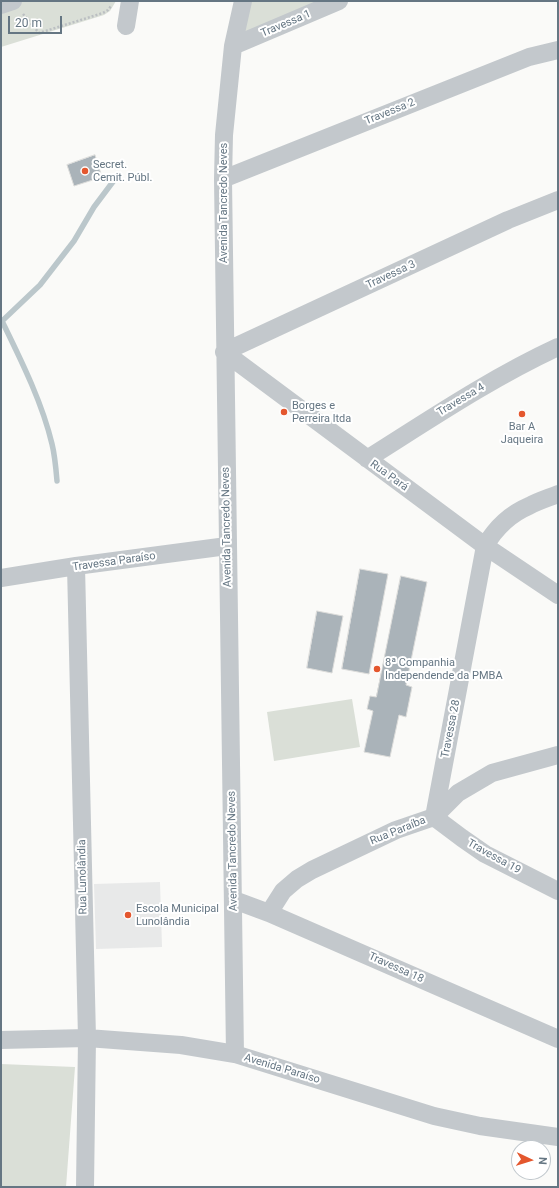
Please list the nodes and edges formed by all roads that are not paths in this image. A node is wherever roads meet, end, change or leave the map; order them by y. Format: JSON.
{"nodes":[{"id":1,"x":12,"y":1,"type":"edge"},
{"id":2,"x":122,"y":1,"type":"edge"},
{"id":3,"x":243,"y":1,"type":"edge"},
{"id":4,"x":340,"y":1,"type":"edge"},
{"id":5,"x":1,"y":5,"type":"edge"},
{"id":6,"x":126,"y":26,"type":"dead end"},
{"id":7,"x":233,"y":46,"type":"junction"},
{"id":8,"x":558,"y":50,"type":"edge"},
{"id":9,"x":222,"y":178,"type":"junction"},
{"id":10,"x":558,"y":200,"type":"edge"},
{"id":11,"x":558,"y":347,"type":"edge"},
{"id":12,"x":224,"y":352,"type":"junction"},
{"id":13,"x":367,"y":459,"type":"junction"},
{"id":14,"x":558,"y":494,"type":"edge"},
{"id":15,"x":227,"y":546,"type":"junction"},
{"id":16,"x":485,"y":546,"type":"junction"},
{"id":17,"x":76,"y":566,"type":"junction"},
{"id":18,"x":1,"y":578,"type":"edge"},
{"id":19,"x":558,"y":595,"type":"edge"},
{"id":20,"x":558,"y":755,"type":"edge"},
{"id":21,"x":434,"y":817,"type":"junction"},
{"id":22,"x":558,"y":891,"type":"edge"},
{"id":23,"x":234,"y":900,"type":"junction"},
{"id":24,"x":269,"y":913,"type":"junction"},
{"id":25,"x":87,"y":1038,"type":"junction"},
{"id":26,"x":558,"y":1039,"type":"edge"},
{"id":27,"x":1,"y":1040,"type":"edge"},
{"id":28,"x":235,"y":1054,"type":"junction"},
{"id":29,"x":558,"y":1136,"type":"edge"},
{"id":30,"x":85,"y":1187,"type":"edge"}],
"edges":[{"from":1,"to":5,"type":"street"},
{"from":2,"to":6,"type":"street"},
{"from":3,"to":7,"type":"street","name":"Avenida Tancredo Neves"},
{"from":4,"to":7,"type":"street","name":"Travessa 1"},
{"from":7,"to":9,"type":"street","name":"Avenida Tancredo Neves"},
{"from":8,"to":9,"type":"street","name":"Travessa 2"},
{"from":9,"to":12,"type":"street","name":"Avenida Tancredo Neves"},
{"from":10,"to":12,"type":"street","name":"Travessa 3"},
{"from":11,"to":13,"type":"street","name":"Travessa 4"},
{"from":12,"to":13,"type":"street","name":"Rua Pará"},
{"from":12,"to":15,"type":"street","name":"Avenida Tancredo Neves"},
{"from":13,"to":16,"type":"street","name":"Rua Pará"},
{"from":14,"to":16,"type":"street"},
{"from":15,"to":17,"type":"street","name":"Travessa Paraíso"},
{"from":15,"to":23,"type":"street","name":"Avenida Tancredo Neves"},
{"from":16,"to":19,"type":"street","name":"Rua Pará"},
{"from":16,"to":21,"type":"street","name":"Travessa 28"},
{"from":17,"to":18,"type":"street","name":"Travessa Paraíso"},
{"from":17,"to":25,"type":"street","name":"Rua Lunolândia"},
{"from":20,"to":21,"type":"street","name":"Rua Paraíba"},
{"from":21,"to":22,"type":"street","name":"Travessa 19"},
{"from":21,"to":24,"type":"street","name":"Rua Paraíba"},
{"from":23,"to":24,"type":"street","name":"Travessa 18"},
{"from":23,"to":28,"type":"street","name":"Avenida Tancredo Neves"},
{"from":24,"to":26,"type":"street","name":"Travessa 18"},
{"from":25,"to":27,"type":"street","name":"Avenida Paraíso"},
{"from":25,"to":28,"type":"street","name":"Avenida Paraíso"},
{"from":25,"to":30,"type":"street","name":"Rua Lunolândia"},
{"from":28,"to":29,"type":"street","name":"Avenida Paraíso"}]}
